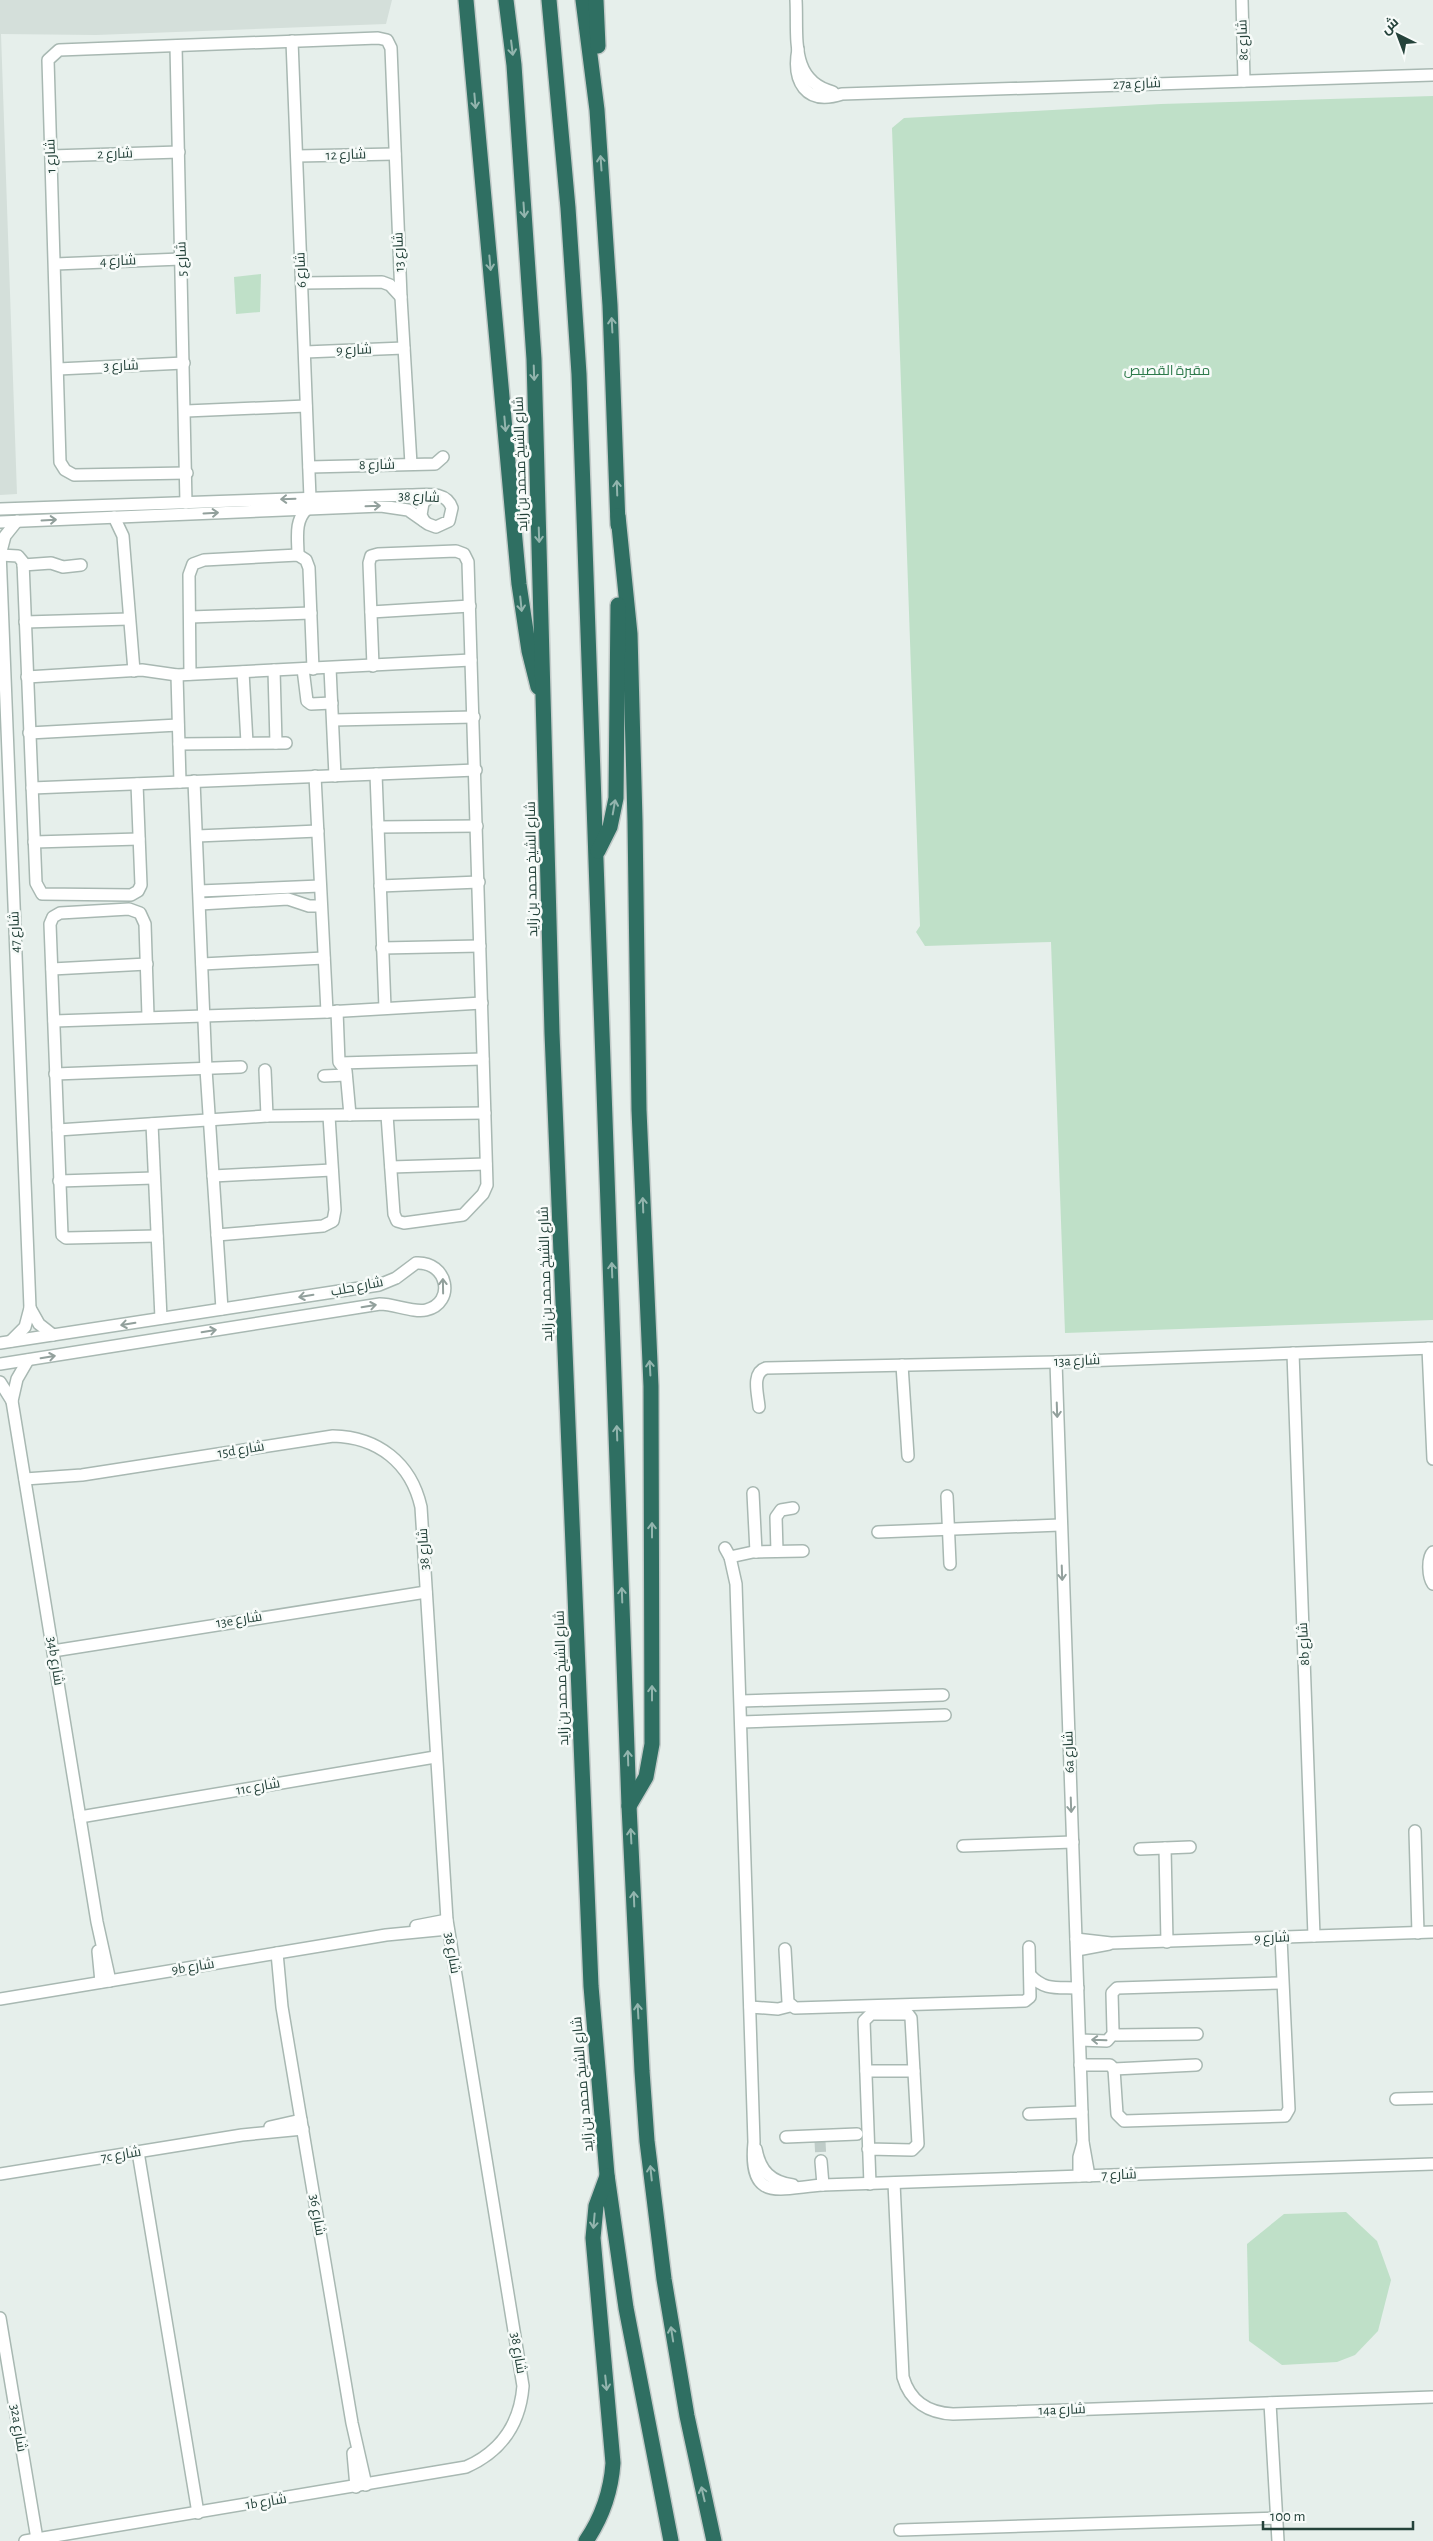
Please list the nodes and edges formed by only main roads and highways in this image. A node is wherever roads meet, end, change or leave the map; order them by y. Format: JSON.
{"nodes":[{"id":1,"x":466,"y":0,"type":"edge"},
{"id":2,"x":506,"y":0,"type":"edge"},
{"id":3,"x":549,"y":0,"type":"edge"},
{"id":4,"x":583,"y":0,"type":"edge"},
{"id":5,"x":596,"y":0,"type":"edge"},
{"id":6,"x":597,"y":110,"type":"junction"},
{"id":7,"x":618,"y":516,"type":"junction"},
{"id":8,"x":545,"y":714,"type":"junction"},
{"id":9,"x":598,"y":853,"type":"junction"},
{"id":10,"x":630,"y":1806,"type":"junction"},
{"id":11,"x":607,"y":2175,"type":"junction"},
{"id":12,"x":586,"y":2541,"type":"edge"},
{"id":13,"x":672,"y":2541,"type":"edge"},
{"id":14,"x":714,"y":2541,"type":"edge"}],
"edges":[{"from":1,"to":8,"type":"highway","one_way":true},
{"from":2,"to":8,"type":"highway","name":"شارع الشيخ محمد بن زايد","one_way":true},
{"from":3,"to":9,"type":"highway"},
{"from":4,"to":6,"type":"highway"},
{"from":5,"to":6,"type":"highway"},
{"from":7,"to":6,"type":"highway","one_way":true},
{"from":9,"to":7,"type":"highway","one_way":true},
{"from":10,"to":7,"type":"highway","one_way":true},
{"from":8,"to":11,"type":"highway","name":"شارع الشيخ محمد بن زايد"},
{"from":10,"to":9,"type":"highway","one_way":true},
{"from":14,"to":10,"type":"highway","one_way":true},
{"from":11,"to":12,"type":"highway","one_way":true},
{"from":11,"to":13,"type":"highway","name":"شارع الشيخ محمد بن زايد"}]}
